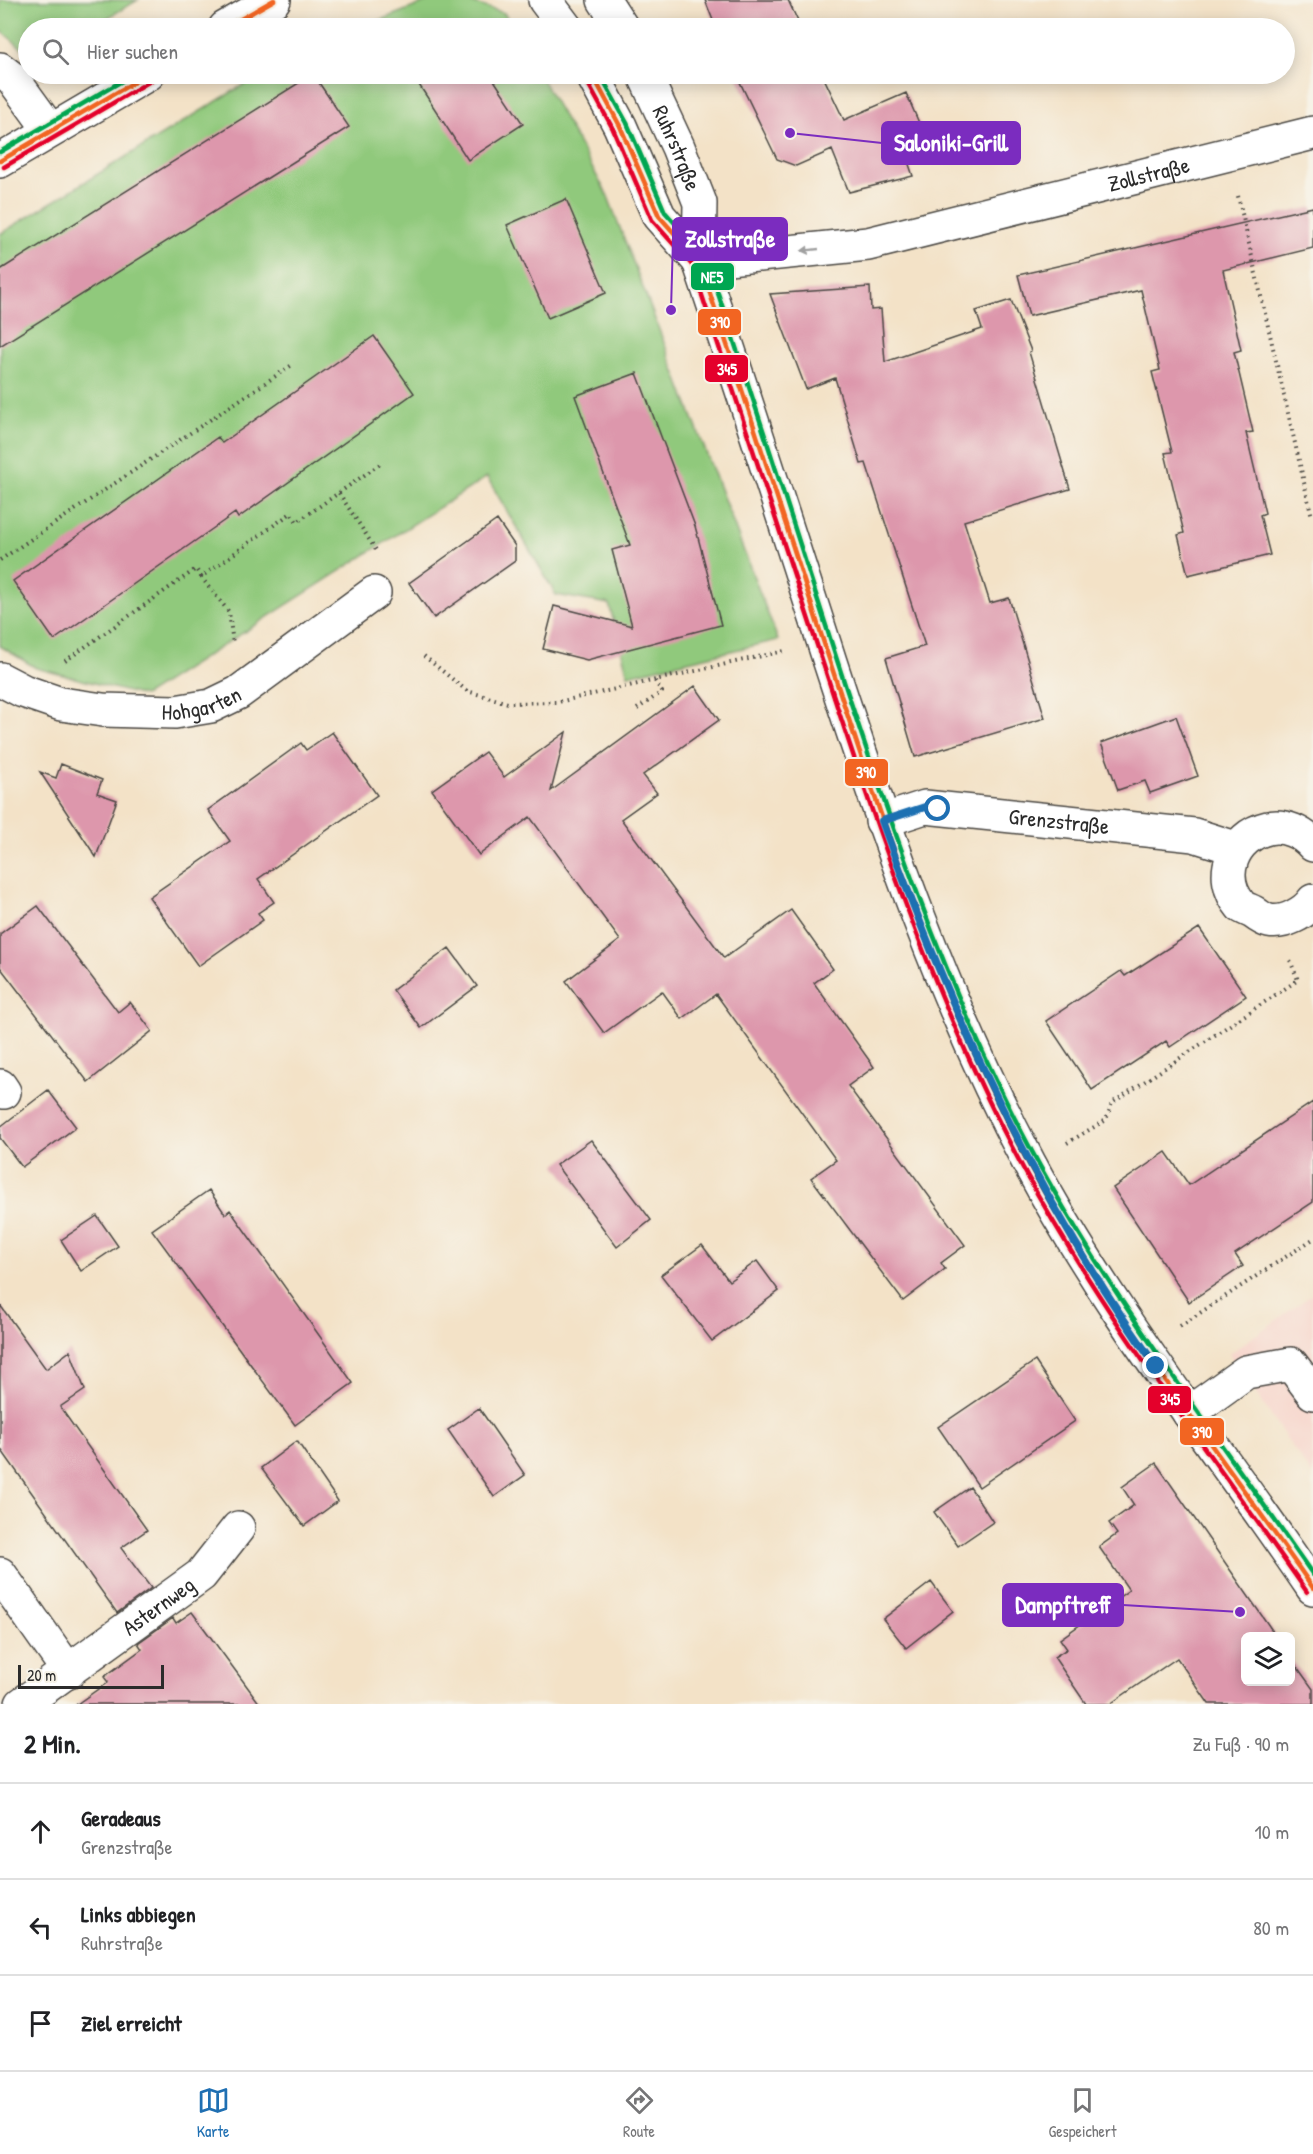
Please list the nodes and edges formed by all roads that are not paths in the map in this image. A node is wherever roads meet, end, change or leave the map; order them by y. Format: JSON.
{"nodes":[{"id":1,"x":274,"y":0,"type":"edge"},
{"id":2,"x":545,"y":0,"type":"edge"},
{"id":3,"x":605,"y":0,"type":"edge"},
{"id":4,"x":242,"y":18,"type":"edge"},
{"id":5,"x":558,"y":18,"type":"edge"},
{"id":6,"x":616,"y":18,"type":"edge"},
{"id":7,"x":0,"y":69,"type":"edge"},
{"id":8,"x":130,"y":84,"type":"edge"},
{"id":9,"x":597,"y":84,"type":"edge"},
{"id":10,"x":649,"y":84,"type":"edge"},
{"id":11,"x":50,"y":130,"type":"junction"},
{"id":12,"x":1313,"y":133,"type":"edge"},
{"id":13,"x":0,"y":161,"type":"edge"},
{"id":14,"x":699,"y":261,"type":"junction"},
{"id":15,"x":374,"y":593,"type":"dead end"},
{"id":16,"x":12,"y":685,"type":"edge"},
{"id":17,"x":882,"y":821,"type":"junction"},
{"id":18,"x":1313,"y":845,"type":"edge"},
{"id":19,"x":1235,"y":848,"type":"junction"},
{"id":20,"x":1313,"y":902,"type":"edge"},
{"id":21,"x":1313,"y":1393,"type":"edge"},
{"id":22,"x":1188,"y":1413,"type":"junction"},
{"id":23,"x":238,"y":1528,"type":"dead end"},
{"id":24,"x":1309,"y":1573,"type":"edge"},
{"id":25,"x":0,"y":1574,"type":"edge"},
{"id":26,"x":69,"y":1672,"type":"junction"},
{"id":27,"x":22,"y":1704,"type":"edge"}],
"edges":[{"from":1,"to":4,"type":"street"},
{"from":2,"to":5,"type":"street"},
{"from":3,"to":6,"type":"street"},
{"from":7,"to":11,"type":"street"},
{"from":8,"to":11,"type":"street"},
{"from":9,"to":14,"type":"street","name":"Ruhrstraße"},
{"from":10,"to":14,"type":"street","name":"Ruhrstraße"},
{"from":11,"to":13,"type":"street"},
{"from":12,"to":14,"type":"street","name":"Zollstraße","one_way":true},
{"from":14,"to":17,"type":"street","name":"Ruhrstraße"},
{"from":15,"to":16,"type":"street","name":"Hohgarten"},
{"from":17,"to":19,"type":"street","name":"Grenzstraße"},
{"from":17,"to":22,"type":"street","name":"Ruhrstraße"},
{"from":18,"to":19,"type":"street"},
{"from":19,"to":20,"type":"street"},
{"from":21,"to":22,"type":"street"},
{"from":22,"to":24,"type":"street","name":"Ruhrstraße"},
{"from":23,"to":26,"type":"street","name":"Asternweg"},
{"from":25,"to":26,"type":"street"},
{"from":26,"to":27,"type":"street","name":"Asternweg"}]}
